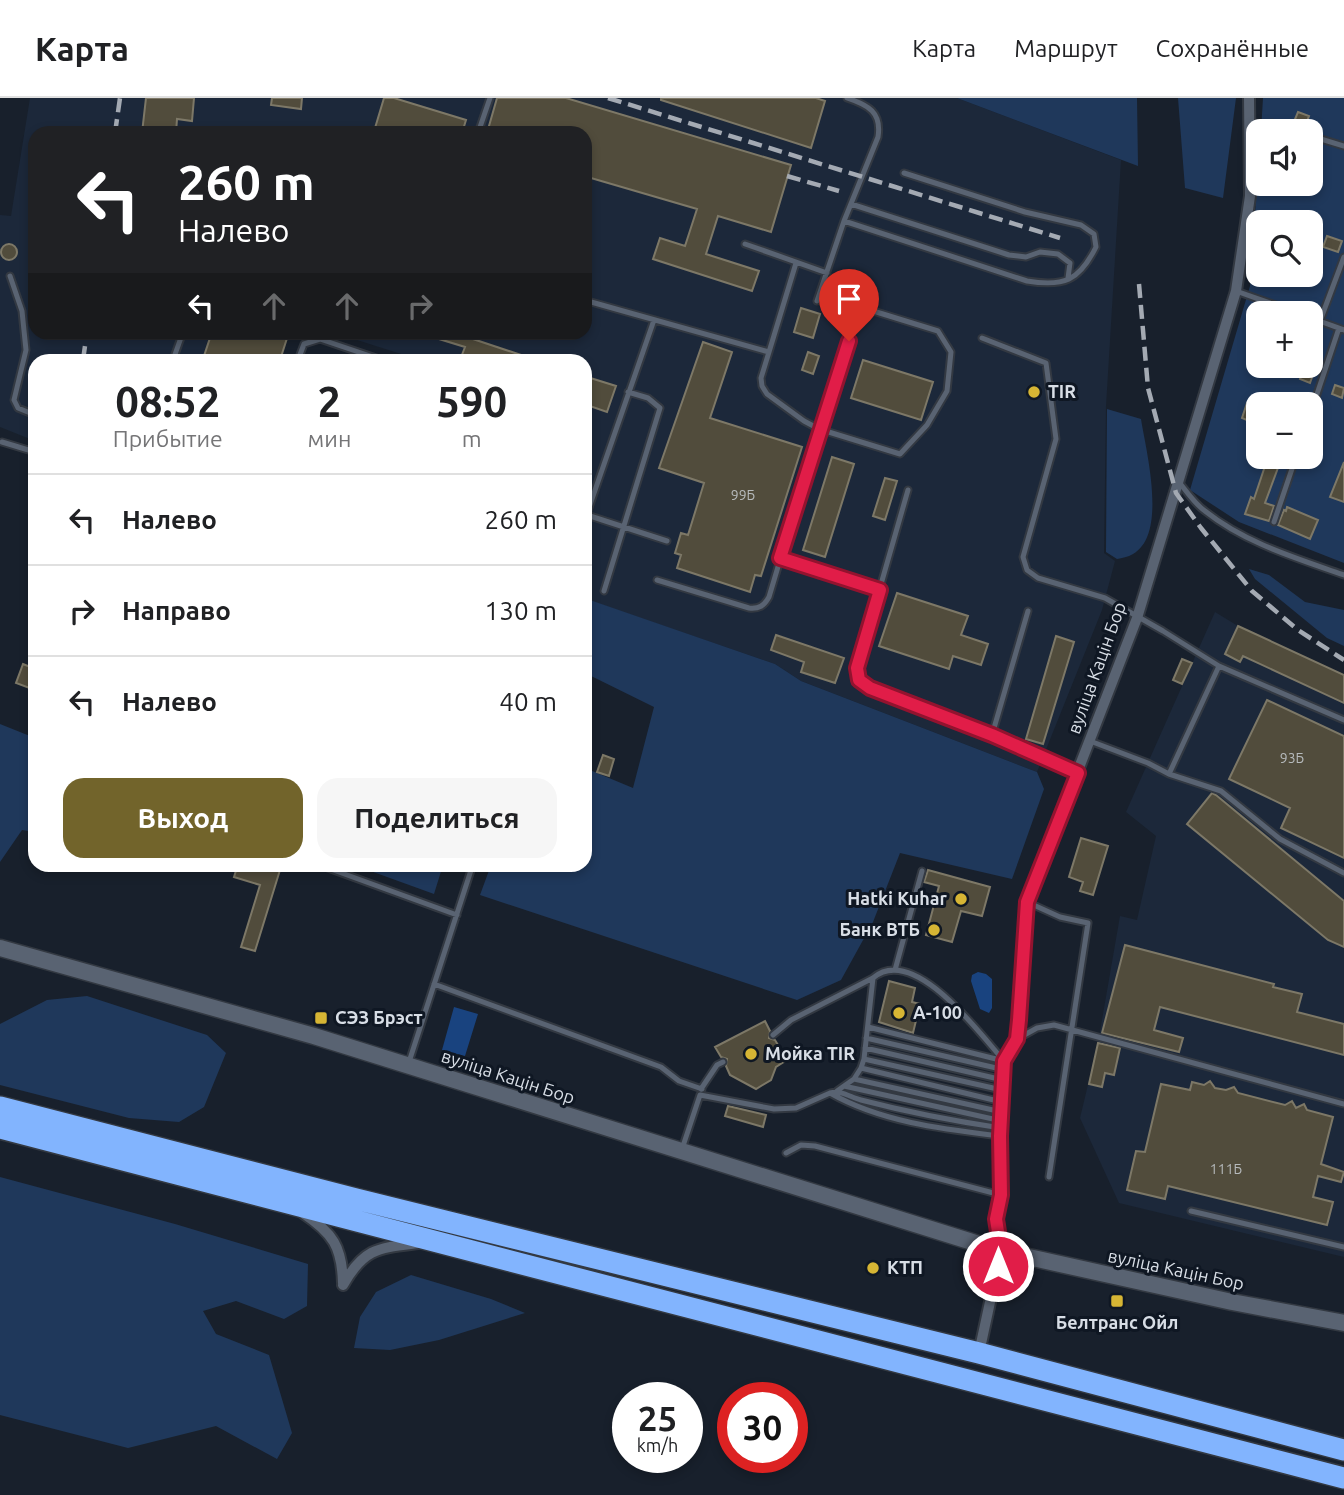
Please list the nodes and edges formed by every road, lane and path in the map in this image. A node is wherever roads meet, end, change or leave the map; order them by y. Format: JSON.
{"nodes":[{"id":1,"x":490,"y":98,"type":"edge"},
{"id":2,"x":847,"y":98,"type":"edge"},
{"id":3,"x":1250,"y":98,"type":"edge"},
{"id":4,"x":480,"y":126,"type":"edge"},
{"id":5,"x":1323,"y":140,"type":"edge"},
{"id":6,"x":1344,"y":146,"type":"edge"},
{"id":7,"x":904,"y":173,"type":"dead end"},
{"id":8,"x":851,"y":204,"type":"junction"},
{"id":9,"x":844,"y":221,"type":"junction"},
{"id":10,"x":745,"y":244,"type":"dead end"},
{"id":11,"x":1344,"y":257,"type":"edge"},
{"id":12,"x":796,"y":263,"type":"junction"},
{"id":13,"x":827,"y":273,"type":"junction"},
{"id":14,"x":10,"y":276,"type":"dead end"},
{"id":15,"x":1068,"y":278,"type":"junction"},
{"id":16,"x":1236,"y":291,"type":"junction"},
{"id":17,"x":817,"y":301,"type":"dead end"},
{"id":18,"x":1264,"y":301,"type":"edge"},
{"id":19,"x":592,"y":302,"type":"edge"},
{"id":20,"x":1323,"y":313,"type":"edge"},
{"id":21,"x":654,"y":320,"type":"junction"},
{"id":22,"x":1323,"y":322,"type":"edge"},
{"id":23,"x":1341,"y":329,"type":"edge"},
{"id":24,"x":982,"y":338,"type":"dead end"},
{"id":25,"x":317,"y":340,"type":"edge"},
{"id":26,"x":323,"y":340,"type":"edge"},
{"id":27,"x":769,"y":352,"type":"junction"},
{"id":28,"x":300,"y":354,"type":"edge"},
{"id":29,"x":364,"y":354,"type":"edge"},
{"id":30,"x":628,"y":392,"type":"junction"},
{"id":31,"x":1318,"y":392,"type":"edge"},
{"id":32,"x":28,"y":412,"type":"edge"},
{"id":33,"x":820,"y":429,"type":"junction"},
{"id":34,"x":2,"y":442,"type":"dead end"},
{"id":35,"x":28,"y":450,"type":"edge"},
{"id":36,"x":1292,"y":469,"type":"edge"},
{"id":37,"x":1179,"y":482,"type":"junction"},
{"id":38,"x":908,"y":490,"type":"dead end"},
{"id":39,"x":592,"y":500,"type":"edge"},
{"id":40,"x":592,"y":517,"type":"edge"},
{"id":41,"x":1274,"y":522,"type":"dead end"},
{"id":42,"x":622,"y":527,"type":"junction"},
{"id":43,"x":667,"y":541,"type":"dead end"},
{"id":44,"x":780,"y":558,"type":"junction"},
{"id":45,"x":1344,"y":575,"type":"edge"},
{"id":46,"x":657,"y":580,"type":"dead end"},
{"id":47,"x":880,"y":590,"type":"junction"},
{"id":48,"x":604,"y":591,"type":"dead end"},
{"id":49,"x":1028,"y":611,"type":"dead end"},
{"id":50,"x":1137,"y":618,"type":"junction"},
{"id":51,"x":1219,"y":666,"type":"junction"},
{"id":52,"x":1344,"y":720,"type":"edge"},
{"id":53,"x":992,"y":735,"type":"junction"},
{"id":54,"x":1090,"y":741,"type":"junction"},
{"id":55,"x":1078,"y":773,"type":"junction"},
{"id":56,"x":1169,"y":774,"type":"junction"},
{"id":57,"x":922,"y":871,"type":"dead end"},
{"id":58,"x":339,"y":872,"type":"edge"},
{"id":59,"x":471,"y":872,"type":"edge"},
{"id":60,"x":1344,"y":873,"type":"edge"},
{"id":61,"x":1027,"y":902,"type":"junction"},
{"id":62,"x":457,"y":915,"type":"junction"},
{"id":63,"x":0,"y":948,"type":"edge"},
{"id":64,"x":895,"y":970,"type":"junction"},
{"id":65,"x":873,"y":978,"type":"junction"},
{"id":66,"x":434,"y":984,"type":"junction"},
{"id":67,"x":868,"y":1027,"type":"junction"},
{"id":68,"x":1071,"y":1029,"type":"junction"},
{"id":69,"x":773,"y":1035,"type":"dead end"},
{"id":70,"x":866,"y":1038,"type":"junction"},
{"id":71,"x":1017,"y":1039,"type":"junction"},
{"id":72,"x":865,"y":1048,"type":"junction"},
{"id":73,"x":864,"y":1059,"type":"junction"},
{"id":74,"x":723,"y":1062,"type":"dead end"},
{"id":75,"x":408,"y":1065,"type":"junction"},
{"id":76,"x":861,"y":1068,"type":"junction"},
{"id":77,"x":854,"y":1079,"type":"junction"},
{"id":78,"x":844,"y":1086,"type":"junction"},
{"id":79,"x":701,"y":1092,"type":"junction"},
{"id":80,"x":834,"y":1092,"type":"junction"},
{"id":81,"x":1002,"y":1100,"type":"junction"},
{"id":82,"x":1344,"y":1104,"type":"edge"},
{"id":83,"x":0,"y":1107,"type":"edge"},
{"id":84,"x":0,"y":1128,"type":"edge"},
{"id":85,"x":681,"y":1152,"type":"junction"},
{"id":86,"x":786,"y":1153,"type":"dead end"},
{"id":87,"x":1049,"y":1177,"type":"dead end"},
{"id":88,"x":1001,"y":1195,"type":"junction"},
{"id":89,"x":290,"y":1203,"type":"junction"},
{"id":90,"x":1192,"y":1212,"type":"dead end"},
{"id":91,"x":433,"y":1241,"type":"junction"},
{"id":92,"x":1344,"y":1247,"type":"edge"},
{"id":93,"x":1001,"y":1251,"type":"junction"},
{"id":94,"x":1344,"y":1323,"type":"edge"},
{"id":95,"x":979,"y":1353,"type":"junction"},
{"id":96,"x":1344,"y":1450,"type":"edge"},
{"id":97,"x":1344,"y":1478,"type":"edge"}],
"edges":[{"from":1,"to":4,"type":"lane"},
{"from":2,"to":8,"type":"lane"},
{"from":3,"to":16,"type":"street","name":"вуліца Кацін Бор"},
{"from":5,"to":6,"type":"lane"},
{"from":7,"to":15,"type":"lane"},
{"from":8,"to":9,"type":"lane"},
{"from":8,"to":15,"type":"lane"},
{"from":9,"to":13,"type":"lane"},
{"from":9,"to":15,"type":"lane"},
{"from":10,"to":12,"type":"lane"},
{"from":11,"to":20,"type":"lane"},
{"from":12,"to":13,"type":"lane"},
{"from":12,"to":27,"type":"lane"},
{"from":13,"to":17,"type":"lane"},
{"from":14,"to":32,"type":"lane"},
{"from":16,"to":18,"type":"lane"},
{"from":16,"to":37,"type":"street","name":"вуліца Кацін Бор"},
{"from":19,"to":21,"type":"lane"},
{"from":21,"to":27,"type":"lane"},
{"from":21,"to":30,"type":"lane"},
{"from":22,"to":23,"type":"lane"},
{"from":23,"to":31,"type":"lane"},
{"from":24,"to":50,"type":"lane"},
{"from":25,"to":28,"type":"lane"},
{"from":26,"to":29,"type":"lane"},
{"from":27,"to":33,"type":"lane"},
{"from":30,"to":39,"type":"lane"},
{"from":30,"to":42,"type":"lane"},
{"from":33,"to":33,"type":"lane"},
{"from":33,"to":44,"type":"lane"},
{"from":34,"to":35,"type":"lane"},
{"from":36,"to":41,"type":"lane"},
{"from":37,"to":45,"type":"lane"},
{"from":37,"to":50,"type":"street","name":"вуліца Кацін Бор"},
{"from":38,"to":47,"type":"lane"},
{"from":40,"to":42,"type":"lane"},
{"from":42,"to":43,"type":"lane"},
{"from":42,"to":48,"type":"lane"},
{"from":44,"to":46,"type":"lane"},
{"from":44,"to":47,"type":"lane"},
{"from":47,"to":53,"type":"lane"},
{"from":49,"to":53,"type":"lane"},
{"from":50,"to":51,"type":"lane"},
{"from":50,"to":54,"type":"street","name":"вуліца Кацін Бор"},
{"from":51,"to":52,"type":"lane"},
{"from":51,"to":56,"type":"lane"},
{"from":53,"to":55,"type":"lane"},
{"from":54,"to":55,"type":"street","name":"вуліца Кацін Бор"},
{"from":54,"to":56,"type":"lane"},
{"from":55,"to":61,"type":"street","name":"вуліца Кацін Бор"},
{"from":56,"to":60,"type":"lane"},
{"from":57,"to":64,"type":"lane"},
{"from":58,"to":62,"type":"lane"},
{"from":59,"to":62,"type":"lane"},
{"from":61,"to":68,"type":"lane"},
{"from":61,"to":71,"type":"street","name":"вуліца Кацін Бор"},
{"from":62,"to":66,"type":"lane"},
{"from":63,"to":75,"type":"main road","name":"вуліца Кацін Бор"},
{"from":64,"to":65,"type":"lane"},
{"from":64,"to":81,"type":"lane"},
{"from":65,"to":67,"type":"lane"},
{"from":65,"to":69,"type":"lane"},
{"from":66,"to":75,"type":"lane"},
{"from":66,"to":79,"type":"lane"},
{"from":67,"to":70,"type":"lane"},
{"from":67,"to":81,"type":"lane"},
{"from":68,"to":71,"type":"lane"},
{"from":68,"to":82,"type":"lane"},
{"from":68,"to":87,"type":"lane"},
{"from":70,"to":72,"type":"lane"},
{"from":70,"to":81,"type":"lane"},
{"from":71,"to":81,"type":"street","name":"вуліца Кацін Бор"},
{"from":72,"to":73,"type":"lane"},
{"from":72,"to":81,"type":"lane"},
{"from":73,"to":76,"type":"lane"},
{"from":73,"to":81,"type":"lane"},
{"from":74,"to":79,"type":"lane"},
{"from":75,"to":85,"type":"main road","name":"вуліца Кацін Бор"},
{"from":76,"to":77,"type":"lane"},
{"from":76,"to":81,"type":"lane"},
{"from":77,"to":78,"type":"lane"},
{"from":77,"to":81,"type":"lane"},
{"from":78,"to":80,"type":"lane"},
{"from":78,"to":81,"type":"lane"},
{"from":79,"to":80,"type":"lane"},
{"from":79,"to":85,"type":"lane"},
{"from":80,"to":81,"type":"lane"},
{"from":80,"to":81,"type":"lane"},
{"from":81,"to":88,"type":"street"},
{"from":83,"to":95,"type":"highway"},
{"from":84,"to":89,"type":"highway"},
{"from":85,"to":93,"type":"main road","name":"вуліца Кацін Бор"},
{"from":86,"to":88,"type":"lane"},
{"from":88,"to":93,"type":"street"},
{"from":89,"to":91,"type":"highway"},
{"from":89,"to":91,"type":"street"},
{"from":90,"to":92,"type":"lane"},
{"from":91,"to":97,"type":"highway"},
{"from":93,"to":94,"type":"main road","name":"вуліца Кацін Бор"},
{"from":93,"to":95,"type":"street"},
{"from":95,"to":96,"type":"highway"}]}
